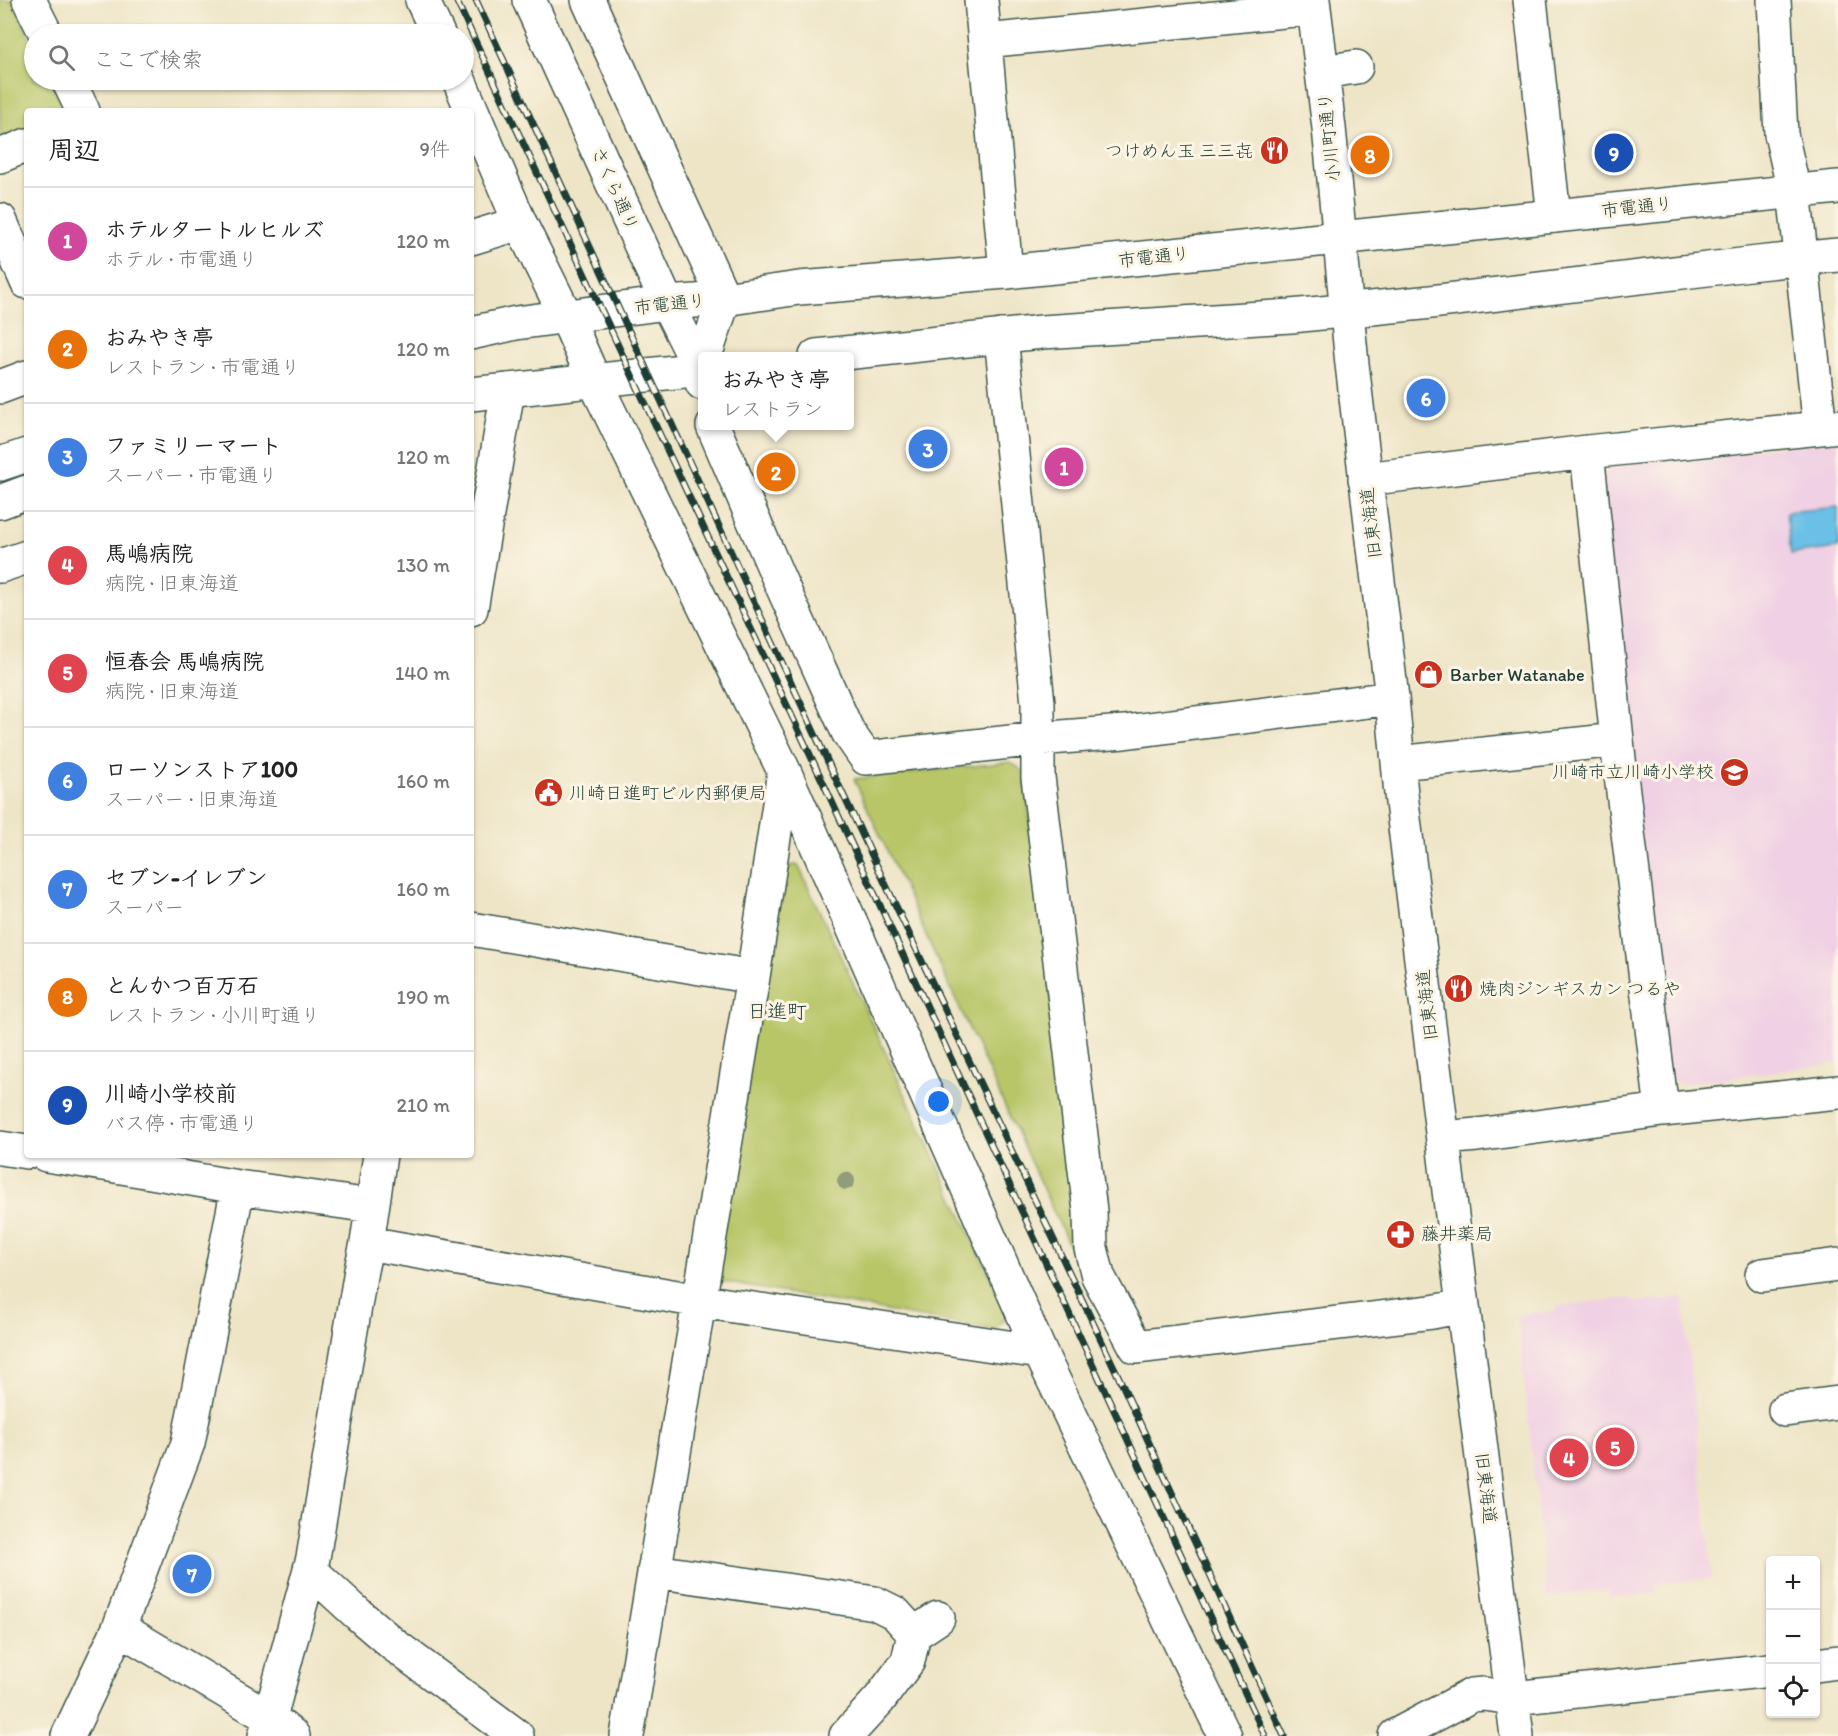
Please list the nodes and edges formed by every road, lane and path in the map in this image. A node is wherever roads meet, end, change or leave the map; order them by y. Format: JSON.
{"nodes":[{"id":1,"x":29,"y":0,"type":"edge"},
{"id":2,"x":422,"y":0,"type":"edge"},
{"id":3,"x":529,"y":0,"type":"edge"},
{"id":4,"x":588,"y":0,"type":"edge"},
{"id":5,"x":981,"y":0,"type":"edge"},
{"id":6,"x":1530,"y":0,"type":"edge"},
{"id":7,"x":1774,"y":0,"type":"edge"},
{"id":8,"x":1313,"y":4,"type":"edge"},
{"id":9,"x":41,"y":24,"type":"edge"},
{"id":10,"x":433,"y":24,"type":"edge"},
{"id":11,"x":985,"y":41,"type":"junction"},
{"id":12,"x":1356,"y":67,"type":"dead end"},
{"id":13,"x":1322,"y":72,"type":"junction"},
{"id":14,"x":73,"y":90,"type":"edge"},
{"id":15,"x":463,"y":90,"type":"edge"},
{"id":16,"x":82,"y":108,"type":"edge"},
{"id":17,"x":471,"y":108,"type":"edge"},
{"id":18,"x":474,"y":116,"type":"edge"},
{"id":19,"x":24,"y":146,"type":"edge"},
{"id":20,"x":0,"y":156,"type":"edge"},
{"id":21,"x":1838,"y":187,"type":"edge"},
{"id":22,"x":1794,"y":191,"type":"junction"},
{"id":23,"x":1554,"y":216,"type":"junction"},
{"id":24,"x":0,"y":220,"type":"edge"},
{"id":25,"x":519,"y":223,"type":"junction"},
{"id":26,"x":474,"y":237,"type":"edge"},
{"id":27,"x":1340,"y":237,"type":"junction"},
{"id":28,"x":1838,"y":255,"type":"edge"},
{"id":29,"x":1802,"y":258,"type":"junction"},
{"id":30,"x":647,"y":259,"type":"junction"},
{"id":31,"x":1006,"y":272,"type":"junction"},
{"id":32,"x":1343,"y":274,"type":"joint"},
{"id":33,"x":24,"y":275,"type":"edge"},
{"id":34,"x":724,"y":299,"type":"junction"},
{"id":35,"x":667,"y":303,"type":"junction"},
{"id":36,"x":630,"y":308,"type":"junction"},
{"id":37,"x":1347,"y":311,"type":"junction"},
{"id":38,"x":566,"y":316,"type":"junction"},
{"id":39,"x":474,"y":332,"type":"edge"},
{"id":40,"x":1001,"y":336,"type":"junction"},
{"id":41,"x":707,"y":352,"type":"edge"},
{"id":42,"x":854,"y":353,"type":"edge"},
{"id":43,"x":698,"y":361,"type":"edge"},
{"id":44,"x":698,"y":368,"type":"edge"},
{"id":45,"x":24,"y":378,"type":"edge"},
{"id":46,"x":594,"y":380,"type":"junction"},
{"id":47,"x":0,"y":387,"type":"edge"},
{"id":48,"x":508,"y":390,"type":"junction"},
{"id":49,"x":474,"y":393,"type":"edge"},
{"id":50,"x":1829,"y":427,"type":"edge"},
{"id":51,"x":715,"y":430,"type":"edge"},
{"id":52,"x":1587,"y":452,"type":"junction"},
{"id":53,"x":24,"y":456,"type":"edge"},
{"id":54,"x":0,"y":464,"type":"edge"},
{"id":55,"x":1365,"y":479,"type":"junction"},
{"id":56,"x":24,"y":493,"type":"edge"},
{"id":57,"x":0,"y":502,"type":"edge"},
{"id":58,"x":24,"y":558,"type":"edge"},
{"id":59,"x":0,"y":566,"type":"edge"},
{"id":60,"x":474,"y":591,"type":"edge"},
{"id":61,"x":1392,"y":698,"type":"junction"},
{"id":62,"x":1037,"y":739,"type":"junction"},
{"id":63,"x":1617,"y":740,"type":"junction"},
{"id":64,"x":1398,"y":763,"type":"junction"},
{"id":65,"x":784,"y":771,"type":"junction"},
{"id":66,"x":474,"y":929,"type":"edge"},
{"id":67,"x":753,"y":977,"type":"junction"},
{"id":68,"x":1838,"y":1092,"type":"edge"},
{"id":69,"x":1662,"y":1110,"type":"junction"},
{"id":70,"x":1443,"y":1138,"type":"junction"},
{"id":71,"x":0,"y":1148,"type":"edge"},
{"id":72,"x":24,"y":1152,"type":"edge"},
{"id":73,"x":84,"y":1158,"type":"edge"},
{"id":74,"x":380,"y":1158,"type":"edge"},
{"id":75,"x":110,"y":1160,"type":"edge"},
{"id":76,"x":238,"y":1187,"type":"junction"},
{"id":77,"x":372,"y":1206,"type":"junction"},
{"id":78,"x":367,"y":1243,"type":"junction"},
{"id":79,"x":1838,"y":1265,"type":"edge"},
{"id":80,"x":1762,"y":1275,"type":"dead end"},
{"id":81,"x":700,"y":1301,"type":"junction"},
{"id":82,"x":1463,"y":1306,"type":"junction"},
{"id":83,"x":1040,"y":1352,"type":"junction"},
{"id":84,"x":1838,"y":1403,"type":"edge"},
{"id":85,"x":1785,"y":1410,"type":"dead end"},
{"id":86,"x":310,"y":1570,"type":"junction"},
{"id":87,"x":654,"y":1571,"type":"junction"},
{"id":88,"x":119,"y":1628,"type":"junction"},
{"id":89,"x":1838,"y":1662,"type":"edge"},
{"id":90,"x":1820,"y":1664,"type":"edge"},
{"id":91,"x":1766,"y":1670,"type":"edge"},
{"id":92,"x":1513,"y":1698,"type":"junction"},
{"id":93,"x":276,"y":1730,"type":"edge"},
{"id":94,"x":68,"y":1736,"type":"edge"},
{"id":95,"x":517,"y":1736,"type":"edge"},
{"id":96,"x":627,"y":1736,"type":"edge"},
{"id":97,"x":846,"y":1736,"type":"edge"},
{"id":98,"x":1225,"y":1736,"type":"edge"},
{"id":99,"x":1395,"y":1736,"type":"edge"},
{"id":100,"x":1517,"y":1736,"type":"edge"}],
"edges":[{"from":1,"to":9,"type":"street"},
{"from":2,"to":10,"type":"street"},
{"from":3,"to":30,"type":"street","name":"さくら通り"},
{"from":4,"to":34,"type":"street"},
{"from":5,"to":11,"type":"street"},
{"from":6,"to":23,"type":"street"},
{"from":7,"to":22,"type":"street"},
{"from":8,"to":11,"type":"street"},
{"from":8,"to":13,"type":"street","name":"小川町通り"},
{"from":11,"to":31,"type":"street"},
{"from":12,"to":13,"type":"street"},
{"from":13,"to":27,"type":"street","name":"小川町通り"},
{"from":14,"to":16,"type":"street"},
{"from":15,"to":17,"type":"street"},
{"from":18,"to":25,"type":"street"},
{"from":19,"to":20,"type":"street"},
{"from":21,"to":22,"type":"street","name":"市電通り"},
{"from":22,"to":23,"type":"street","name":"市電通り"},
{"from":22,"to":29,"type":"street"},
{"from":23,"to":27,"type":"street","name":"市電通り"},
{"from":24,"to":33,"type":"street"},
{"from":25,"to":26,"type":"street"},
{"from":25,"to":38,"type":"street"},
{"from":27,"to":31,"type":"street","name":"市電通り"},
{"from":27,"to":32,"type":"street","name":"小川町通り"},
{"from":28,"to":29,"type":"street"},
{"from":29,"to":37,"type":"street"},
{"from":29,"to":50,"type":"street"},
{"from":30,"to":35,"type":"street","name":"さくら通り"},
{"from":30,"to":36,"type":"street"},
{"from":31,"to":34,"type":"street","name":"市電通り"},
{"from":32,"to":37,"type":"street","name":"旧東海道"},
{"from":34,"to":35,"type":"street","name":"市電通り"},
{"from":34,"to":41,"type":"street"},
{"from":35,"to":36,"type":"street","name":"市電通り"},
{"from":35,"to":43,"type":"street","name":"さくら通り"},
{"from":36,"to":38,"type":"street","name":"市電通り"},
{"from":37,"to":40,"type":"street"},
{"from":37,"to":55,"type":"street","name":"旧東海道"},
{"from":38,"to":39,"type":"street","name":"市電通り"},
{"from":38,"to":46,"type":"street"},
{"from":40,"to":42,"type":"street"},
{"from":40,"to":62,"type":"street"},
{"from":44,"to":46,"type":"street"},
{"from":45,"to":47,"type":"street"},
{"from":46,"to":48,"type":"street"},
{"from":46,"to":65,"type":"street"},
{"from":48,"to":49,"type":"street"},
{"from":48,"to":60,"type":"street"},
{"from":50,"to":52,"type":"street"},
{"from":51,"to":62,"type":"street"},
{"from":52,"to":55,"type":"street"},
{"from":52,"to":63,"type":"street"},
{"from":53,"to":54,"type":"street"},
{"from":55,"to":61,"type":"street","name":"旧東海道"},
{"from":56,"to":57,"type":"street"},
{"from":58,"to":59,"type":"street"},
{"from":61,"to":62,"type":"street"},
{"from":61,"to":64,"type":"street","name":"旧東海道"},
{"from":62,"to":82,"type":"street"},
{"from":63,"to":64,"type":"street"},
{"from":63,"to":69,"type":"street"},
{"from":64,"to":70,"type":"street","name":"旧東海道"},
{"from":65,"to":67,"type":"street"},
{"from":65,"to":83,"type":"street"},
{"from":66,"to":67,"type":"street"},
{"from":67,"to":81,"type":"street"},
{"from":68,"to":69,"type":"street"},
{"from":69,"to":70,"type":"street"},
{"from":70,"to":82,"type":"street","name":"旧東海道"},
{"from":71,"to":72,"type":"street"},
{"from":73,"to":75,"type":"street"},
{"from":74,"to":77,"type":"street"},
{"from":75,"to":76,"type":"street"},
{"from":76,"to":77,"type":"street"},
{"from":76,"to":88,"type":"street"},
{"from":77,"to":78,"type":"street"},
{"from":78,"to":81,"type":"street"},
{"from":78,"to":86,"type":"street"},
{"from":79,"to":80,"type":"street"},
{"from":81,"to":83,"type":"street"},
{"from":81,"to":87,"type":"street"},
{"from":82,"to":92,"type":"street","name":"旧東海道"},
{"from":83,"to":98,"type":"street"},
{"from":84,"to":85,"type":"street"},
{"from":86,"to":93,"type":"street"},
{"from":86,"to":95,"type":"street"},
{"from":87,"to":96,"type":"street"},
{"from":87,"to":97,"type":"street"},
{"from":88,"to":93,"type":"street"},
{"from":88,"to":94,"type":"street"},
{"from":89,"to":90,"type":"street"},
{"from":91,"to":92,"type":"street"},
{"from":92,"to":99,"type":"street"},
{"from":92,"to":100,"type":"street","name":"旧東海道"}]}
